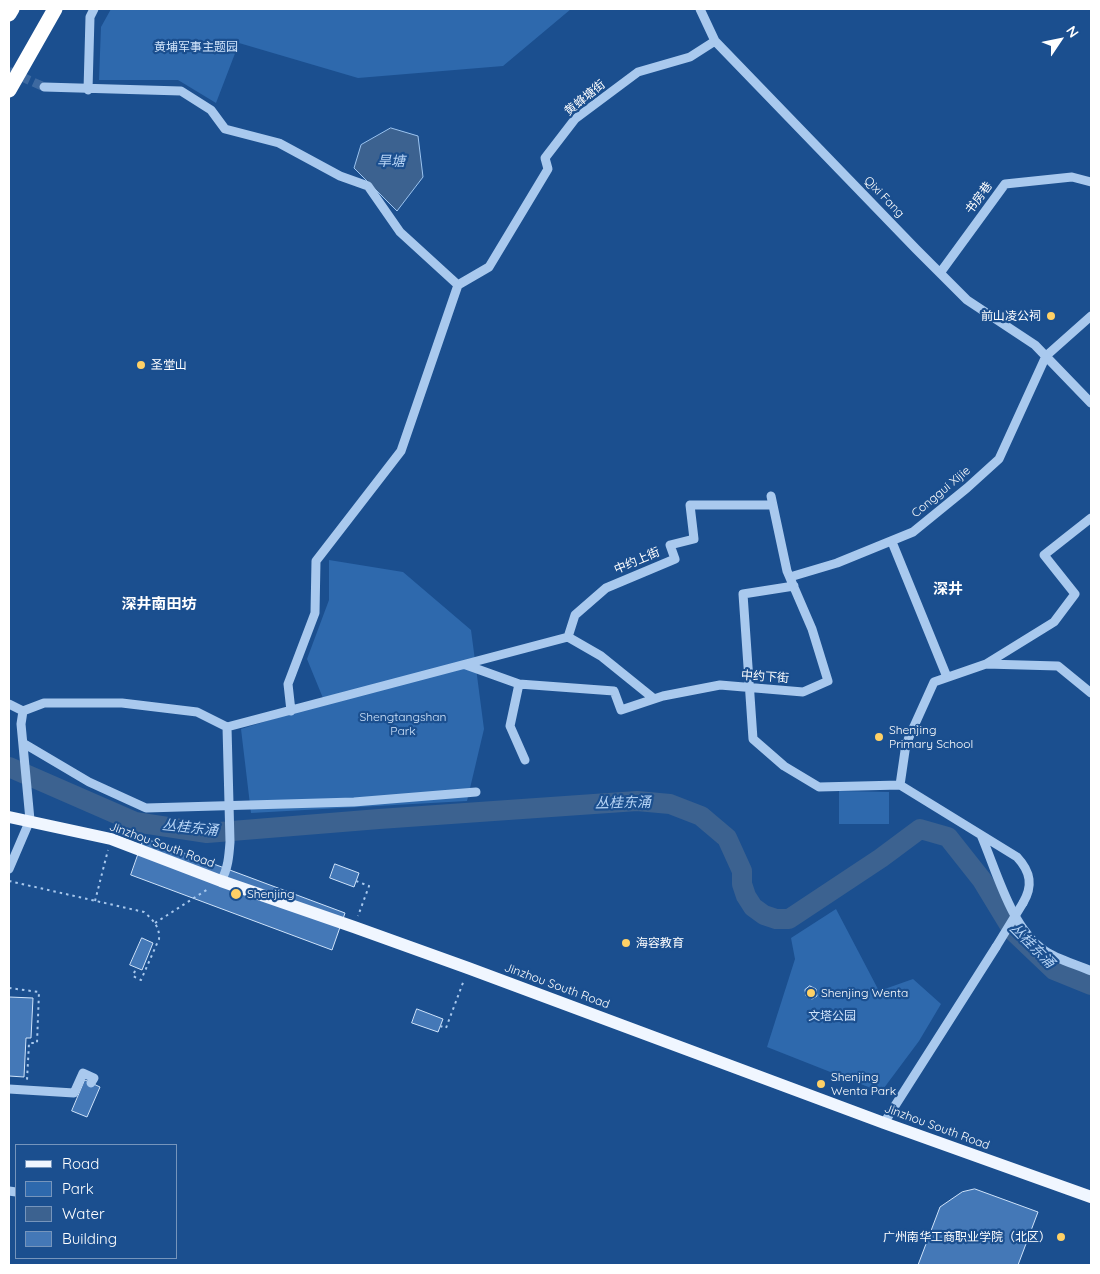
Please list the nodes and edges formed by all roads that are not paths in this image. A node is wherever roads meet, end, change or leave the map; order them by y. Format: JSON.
{"nodes":[{"id":1,"x":12,"y":9,"type":"edge"},
{"id":2,"x":55,"y":9,"type":"edge"},
{"id":3,"x":94,"y":9,"type":"edge"},
{"id":4,"x":700,"y":9,"type":"edge"},
{"id":5,"x":9,"y":14,"type":"edge"},
{"id":6,"x":715,"y":41,"type":"junction"},
{"id":7,"x":44,"y":87,"type":"tunnel mouth"},
{"id":8,"x":9,"y":90,"type":"edge"},
{"id":9,"x":88,"y":90,"type":"junction"},
{"id":10,"x":1091,"y":182,"type":"edge"},
{"id":11,"x":940,"y":272,"type":"junction"},
{"id":12,"x":458,"y":285,"type":"junction"},
{"id":13,"x":1091,"y":316,"type":"edge"},
{"id":14,"x":1046,"y":356,"type":"junction"},
{"id":15,"x":1091,"y":403,"type":"edge"},
{"id":16,"x":772,"y":500,"type":"joint"},
{"id":17,"x":1091,"y":518,"type":"edge"},
{"id":18,"x":892,"y":542,"type":"junction"},
{"id":19,"x":792,"y":581,"type":"junction"},
{"id":20,"x":568,"y":637,"type":"junction"},
{"id":21,"x":986,"y":664,"type":"junction"},
{"id":22,"x":466,"y":665,"type":"junction"},
{"id":23,"x":947,"y":677,"type":"junction"},
{"id":24,"x":519,"y":684,"type":"junction"},
{"id":25,"x":749,"y":688,"type":"junction"},
{"id":26,"x":1091,"y":693,"type":"edge"},
{"id":27,"x":654,"y":698,"type":"junction"},
{"id":28,"x":9,"y":704,"type":"edge"},
{"id":29,"x":291,"y":711,"type":"junction"},
{"id":30,"x":23,"y":712,"type":"junction"},
{"id":31,"x":227,"y":727,"type":"junction"},
{"id":32,"x":23,"y":743,"type":"junction"},
{"id":33,"x":525,"y":760,"type":"dead end"},
{"id":34,"x":900,"y":785,"type":"junction"},
{"id":35,"x":476,"y":792,"type":"dead end"},
{"id":36,"x":229,"y":807,"type":"junction"},
{"id":37,"x":9,"y":817,"type":"edge"},
{"id":38,"x":30,"y":820,"type":"junction"},
{"id":39,"x":981,"y":835,"type":"junction"},
{"id":40,"x":9,"y":869,"type":"edge"},
{"id":41,"x":221,"y":882,"type":"junction"},
{"id":42,"x":1091,"y":971,"type":"edge"},
{"id":43,"x":91,"y":1083,"type":"dead end"},
{"id":44,"x":9,"y":1089,"type":"edge"},
{"id":45,"x":884,"y":1123,"type":"junction"},
{"id":46,"x":1091,"y":1197,"type":"edge"}],
"edges":[{"from":1,"to":5,"type":"highway"},
{"from":2,"to":8,"type":"highway","bridge":true},
{"from":3,"to":9,"type":"street"},
{"from":4,"to":6,"type":"street","name":"Qixi Fang"},
{"from":6,"to":11,"type":"street","name":"Qixi Fang"},
{"from":6,"to":12,"type":"street","name":"黄蜂塘街"},
{"from":7,"to":9,"type":"street"},
{"from":9,"to":12,"type":"street"},
{"from":10,"to":11,"type":"street","name":"书房巷"},
{"from":11,"to":14,"type":"street","name":"Qixi Fang"},
{"from":12,"to":29,"type":"street"},
{"from":13,"to":14,"type":"street"},
{"from":14,"to":15,"type":"street","name":"Qixi Fang"},
{"from":14,"to":18,"type":"street","name":"Conggui Xijie"},
{"from":16,"to":19,"type":"street","name":"中约下街"},
{"from":16,"to":20,"type":"street","name":"中约上街"},
{"from":17,"to":21,"type":"street"},
{"from":18,"to":19,"type":"street","name":"Conggui Xijie"},
{"from":18,"to":23,"type":"street"},
{"from":19,"to":25,"type":"street","name":"Conggui Xijie"},
{"from":19,"to":25,"type":"street","name":"中约下街"},
{"from":20,"to":22,"type":"street"},
{"from":20,"to":27,"type":"street"},
{"from":21,"to":23,"type":"street"},
{"from":21,"to":26,"type":"street"},
{"from":22,"to":24,"type":"street"},
{"from":22,"to":29,"type":"street"},
{"from":23,"to":34,"type":"street"},
{"from":24,"to":27,"type":"street","name":"中约下街"},
{"from":24,"to":33,"type":"street"},
{"from":25,"to":27,"type":"street","name":"中约下街"},
{"from":25,"to":34,"type":"street"},
{"from":28,"to":30,"type":"street"},
{"from":29,"to":31,"type":"street"},
{"from":30,"to":31,"type":"street"},
{"from":30,"to":32,"type":"street"},
{"from":31,"to":36,"type":"street"},
{"from":32,"to":36,"type":"street"},
{"from":32,"to":38,"type":"street"},
{"from":34,"to":39,"type":"street"},
{"from":35,"to":36,"type":"street"},
{"from":36,"to":41,"type":"street"},
{"from":37,"to":38,"type":"main road","name":"Jinzhou South Road"},
{"from":38,"to":40,"type":"street"},
{"from":38,"to":41,"type":"main road","name":"Jinzhou South Road"},
{"from":39,"to":42,"type":"street"},
{"from":39,"to":45,"type":"street","bridge":true},
{"from":41,"to":45,"type":"main road","name":"Jinzhou South Road"},
{"from":43,"to":44,"type":"street"},
{"from":45,"to":46,"type":"main road","name":"Jinzhou South Road"}]}
